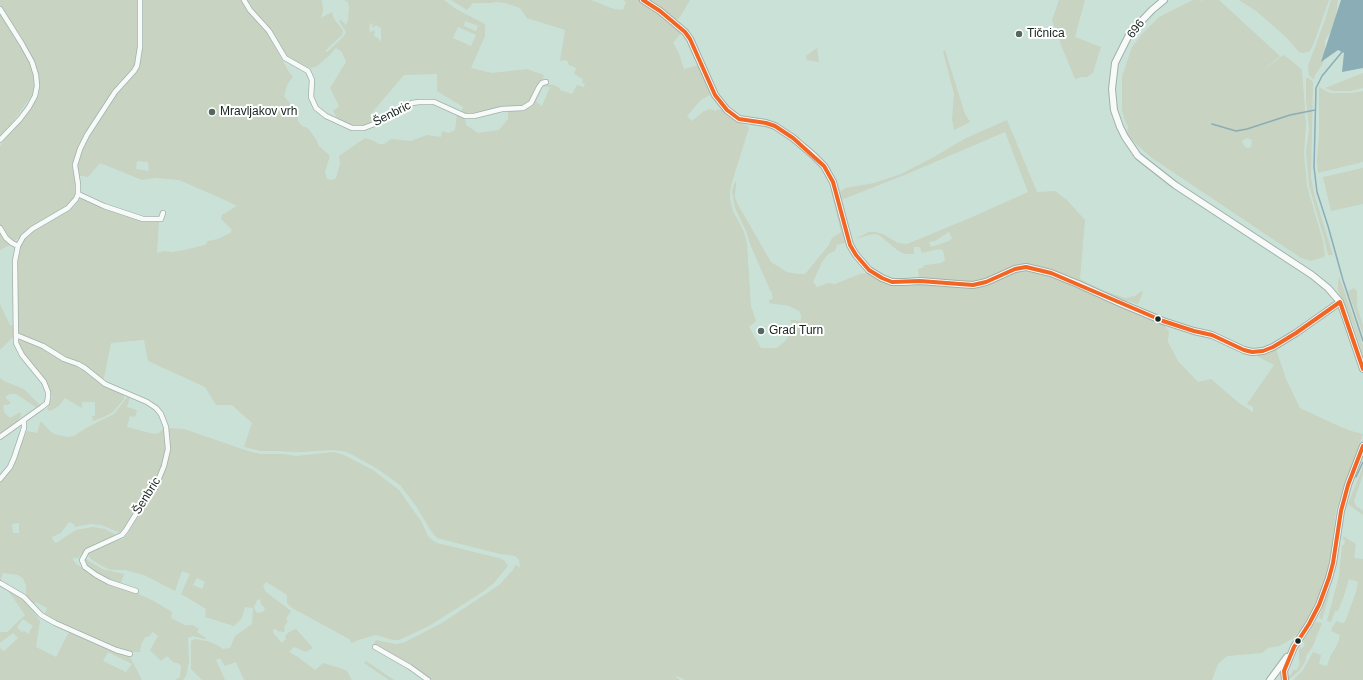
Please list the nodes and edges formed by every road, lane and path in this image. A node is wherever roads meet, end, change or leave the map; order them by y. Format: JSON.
{"nodes":[{"id":1,"x":140,"y":0,"type":"edge"},
{"id":2,"x":244,"y":0,"type":"edge"},
{"id":3,"x":643,"y":0,"type":"edge"},
{"id":4,"x":1164,"y":0,"type":"edge"},
{"id":5,"x":0,"y":9,"type":"edge"},
{"id":6,"x":546,"y":82,"type":"dead end"},
{"id":7,"x":0,"y":140,"type":"edge"},
{"id":8,"x":78,"y":194,"type":"junction"},
{"id":9,"x":163,"y":213,"type":"dead end"},
{"id":10,"x":0,"y":228,"type":"edge"},
{"id":11,"x":18,"y":246,"type":"junction"},
{"id":12,"x":1340,"y":302,"type":"junction"},
{"id":13,"x":16,"y":335,"type":"junction"},
{"id":14,"x":1363,"y":369,"type":"edge"},
{"id":15,"x":24,"y":420,"type":"junction"},
{"id":16,"x":0,"y":438,"type":"edge"},
{"id":17,"x":1363,"y":446,"type":"edge"},
{"id":18,"x":0,"y":479,"type":"edge"},
{"id":19,"x":0,"y":583,"type":"edge"},
{"id":20,"x":136,"y":591,"type":"dead end"},
{"id":21,"x":375,"y":646,"type":"dead end"},
{"id":22,"x":1294,"y":647,"type":"junction"},
{"id":23,"x":130,"y":654,"type":"dead end"},
{"id":24,"x":428,"y":680,"type":"edge"},
{"id":25,"x":1270,"y":680,"type":"edge"},
{"id":26,"x":1285,"y":680,"type":"edge"}],
"edges":[{"from":1,"to":8,"type":"street"},
{"from":2,"to":6,"type":"street","name":"Šenbric"},
{"from":3,"to":12,"type":"street"},
{"from":4,"to":12,"type":"street","name":"696","number":"696"},
{"from":5,"to":7,"type":"street"},
{"from":8,"to":9,"type":"street"},
{"from":8,"to":11,"type":"street"},
{"from":10,"to":11,"type":"street"},
{"from":11,"to":13,"type":"street"},
{"from":12,"to":14,"type":"street","number":"696"},
{"from":13,"to":15,"type":"street"},
{"from":13,"to":20,"type":"street","name":"Šenbric"},
{"from":15,"to":16,"type":"street"},
{"from":15,"to":18,"type":"street"},
{"from":17,"to":22,"type":"street"},
{"from":19,"to":23,"type":"street"},
{"from":21,"to":24,"type":"street"},
{"from":22,"to":25,"type":"street"},
{"from":22,"to":26,"type":"street"}]}
